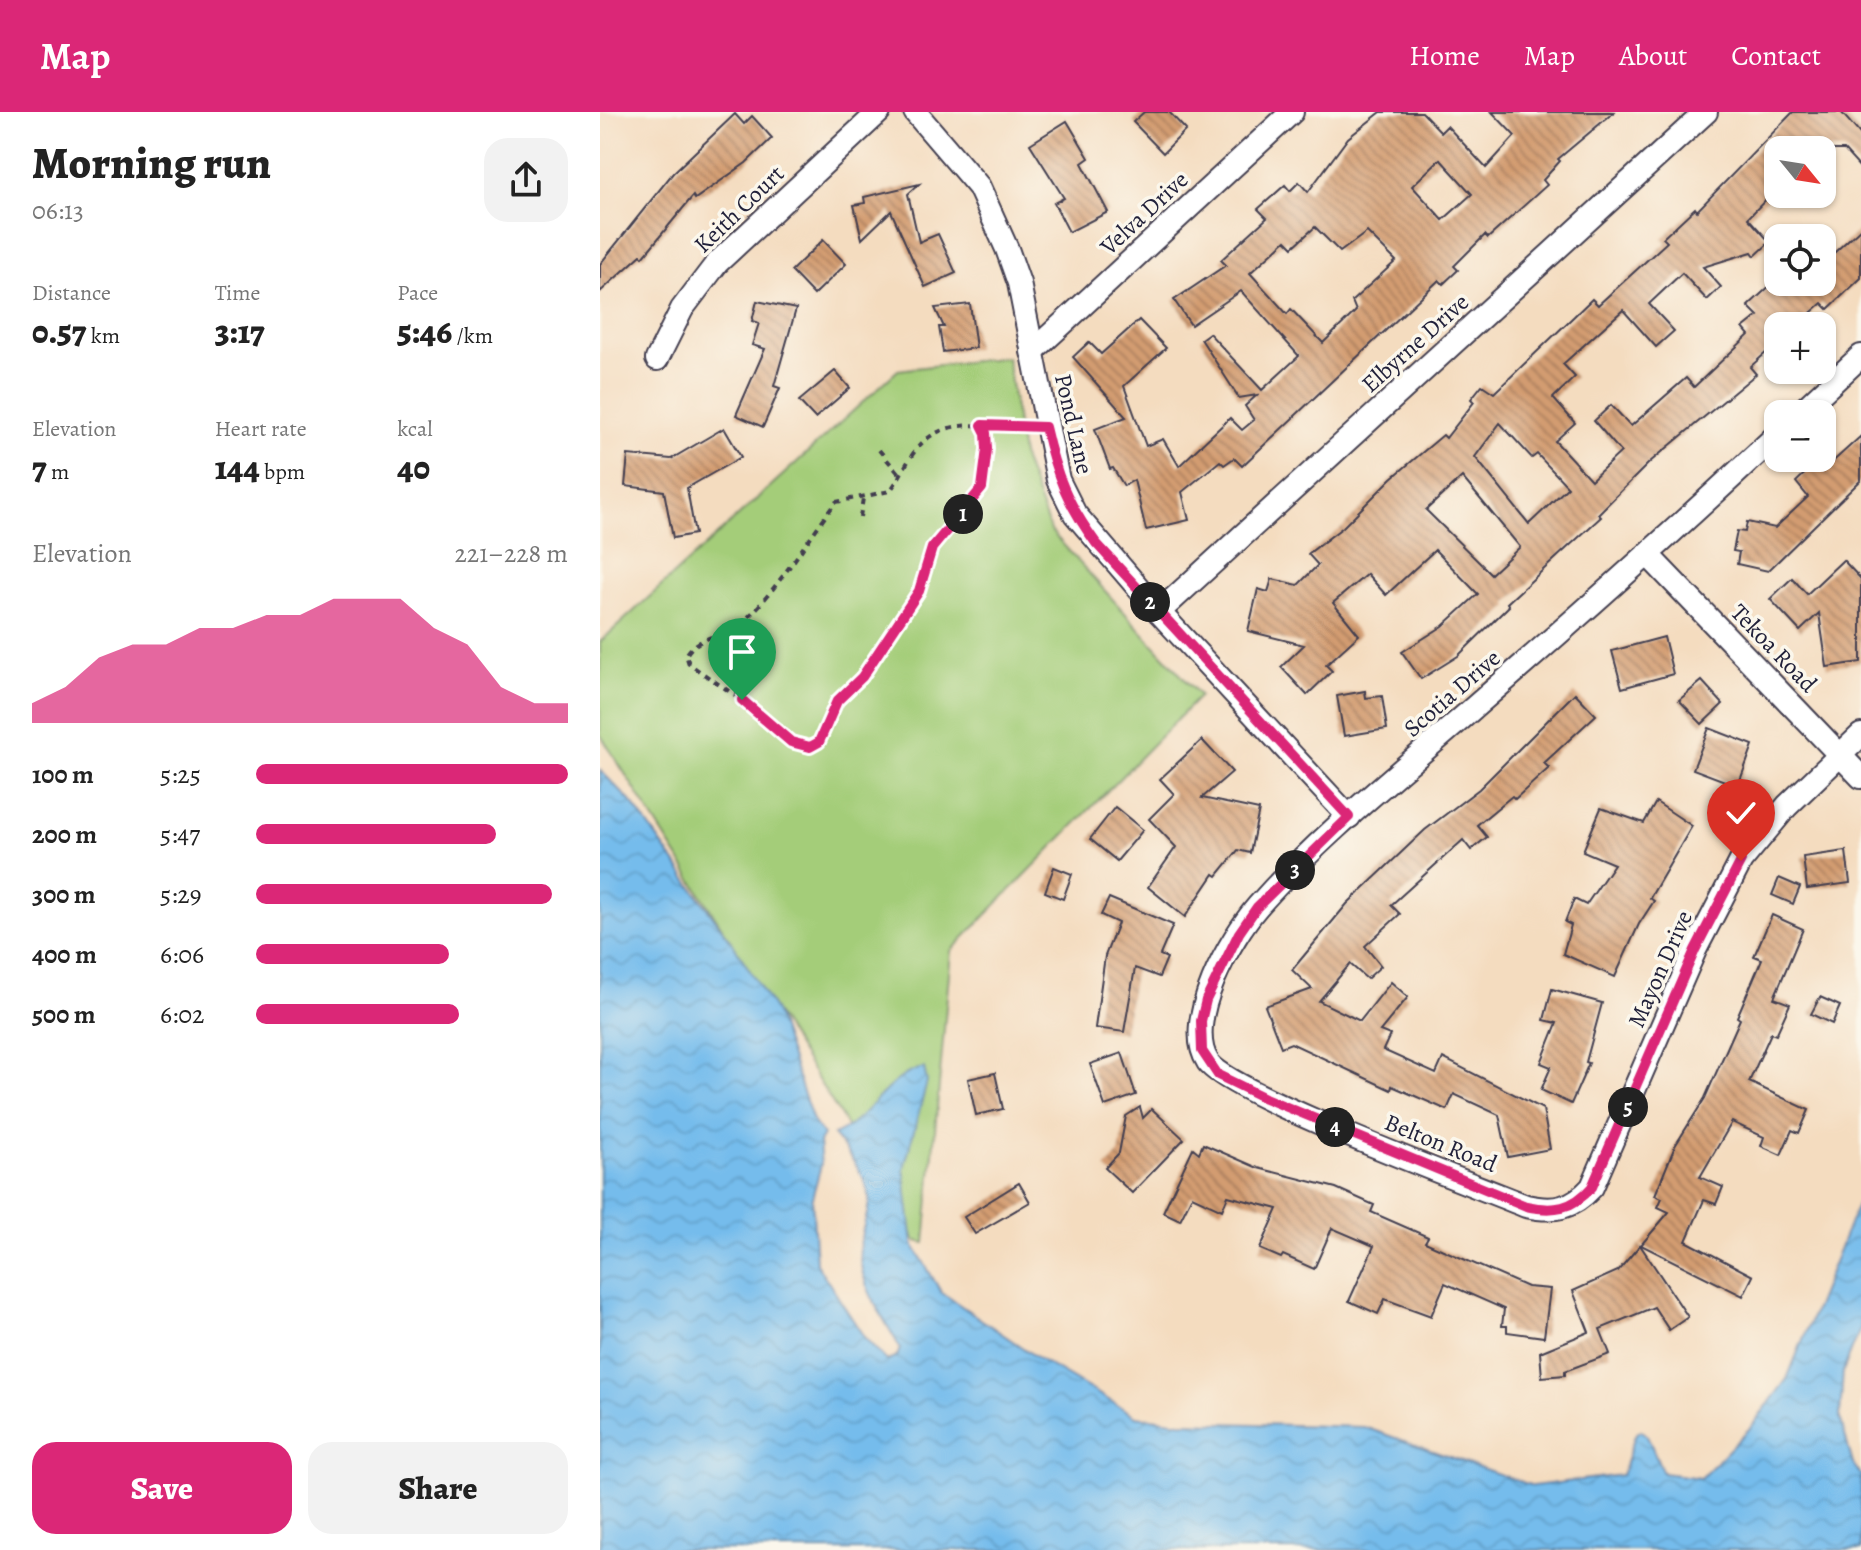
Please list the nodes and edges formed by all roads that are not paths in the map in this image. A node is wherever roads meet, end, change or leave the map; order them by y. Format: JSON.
{"nodes":[{"id":1,"x":879,"y":112,"type":"edge"},
{"id":2,"x":915,"y":112,"type":"edge"},
{"id":3,"x":1292,"y":112,"type":"edge"},
{"id":4,"x":1706,"y":112,"type":"edge"},
{"id":5,"x":1032,"y":352,"type":"junction"},
{"id":6,"x":1861,"y":356,"type":"edge"},
{"id":7,"x":657,"y":359,"type":"dead end"},
{"id":8,"x":1814,"y":400,"type":"edge"},
{"id":9,"x":1764,"y":447,"type":"edge"},
{"id":10,"x":1648,"y":555,"type":"junction"},
{"id":11,"x":1159,"y":612,"type":"junction"},
{"id":12,"x":1861,"y":735,"type":"edge"},
{"id":13,"x":1840,"y":754,"type":"junction"},
{"id":14,"x":1861,"y":777,"type":"edge"},
{"id":15,"x":1349,"y":817,"type":"junction"},
{"id":16,"x":1201,"y":1021,"type":"joint"},
{"id":17,"x":1569,"y":1206,"type":"joint"}],
"edges":[{"from":1,"to":7,"type":"street","name":"Keith Court"},
{"from":2,"to":5,"type":"street","name":"Pond Lane"},
{"from":3,"to":5,"type":"street","name":"Velva Drive"},
{"from":4,"to":11,"type":"street","name":"Elbyrne Drive"},
{"from":5,"to":11,"type":"street","name":"Pond Lane"},
{"from":6,"to":8,"type":"street"},
{"from":9,"to":10,"type":"street","name":"Scotia Drive"},
{"from":10,"to":13,"type":"street","name":"Tekoa Road"},
{"from":10,"to":15,"type":"street","name":"Scotia Drive"},
{"from":11,"to":15,"type":"street","name":"Pond Lane"},
{"from":12,"to":13,"type":"street","name":"Mayon Drive"},
{"from":13,"to":14,"type":"street","name":"Tekoa Road"},
{"from":13,"to":17,"type":"street","name":"Mayon Drive"},
{"from":15,"to":16,"type":"street","name":"Scotia Drive"},
{"from":16,"to":17,"type":"street","name":"Belton Road"}]}
